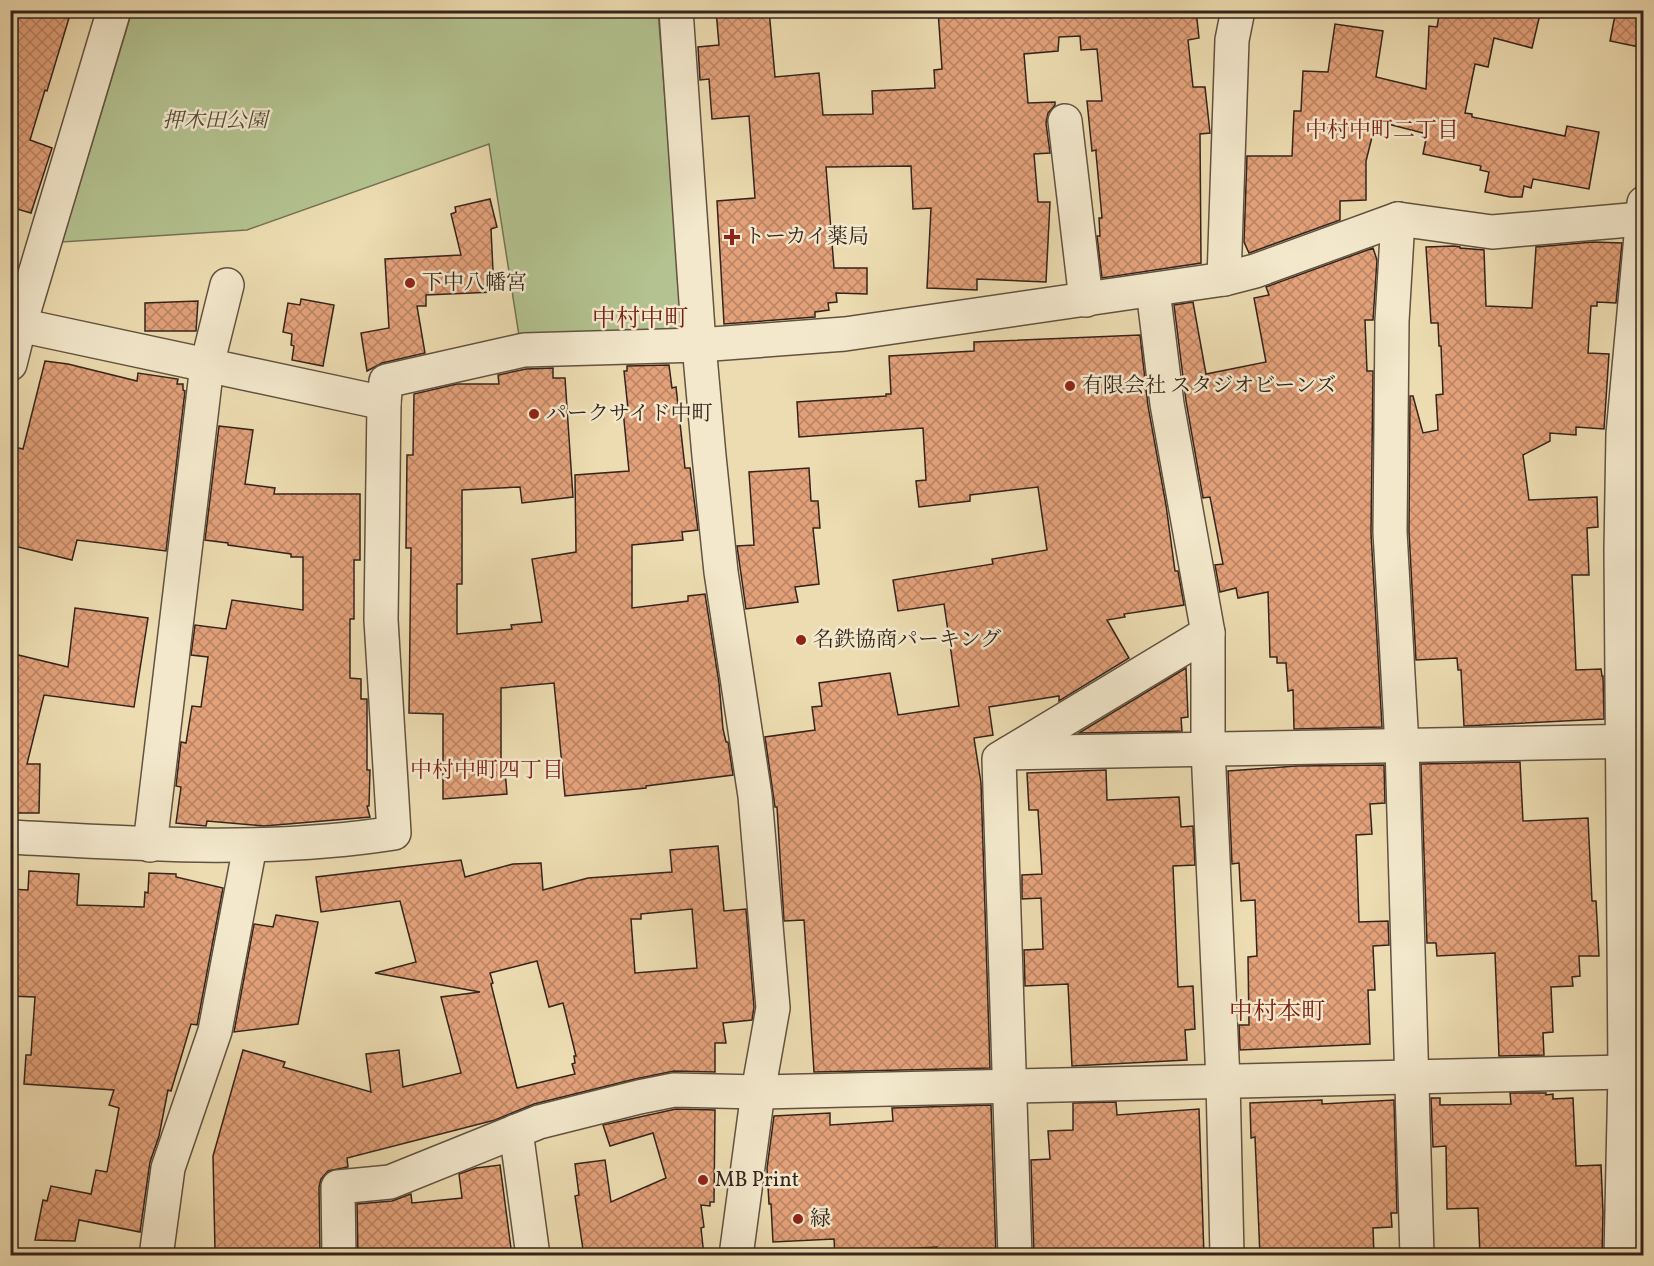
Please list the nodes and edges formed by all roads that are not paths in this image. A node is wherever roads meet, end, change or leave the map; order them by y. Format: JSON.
{"nodes":[{"id":1,"x":114,"y":10,"type":"edge"},
{"id":2,"x":676,"y":10,"type":"edge"},
{"id":3,"x":1238,"y":10,"type":"edge"},
{"id":4,"x":1065,"y":121,"type":"dead end"},
{"id":5,"x":1642,"y":211,"type":"edge"},
{"id":6,"x":1398,"y":219,"type":"junction"},
{"id":7,"x":1224,"y":279,"type":"junction"},
{"id":8,"x":227,"y":285,"type":"dead end"},
{"id":9,"x":1153,"y":290,"type":"junction"},
{"id":10,"x":1086,"y":300,"type":"junction"},
{"id":11,"x":15,"y":324,"type":"edge"},
{"id":12,"x":699,"y":345,"type":"junction"},
{"id":13,"x":10,"y":364,"type":"edge"},
{"id":14,"x":207,"y":365,"type":"junction"},
{"id":15,"x":384,"y":403,"type":"junction"},
{"id":16,"x":1208,"y":633,"type":"junction"},
{"id":17,"x":1632,"y":741,"type":"edge"},
{"id":18,"x":1402,"y":746,"type":"junction"},
{"id":19,"x":1208,"y":749,"type":"junction"},
{"id":20,"x":1007,"y":753,"type":"junction"},
{"id":21,"x":10,"y":837,"type":"edge"},
{"id":22,"x":150,"y":844,"type":"junction"},
{"id":23,"x":250,"y":846,"type":"junction"},
{"id":24,"x":1634,"y":1075,"type":"edge"},
{"id":25,"x":1411,"y":1076,"type":"junction"},
{"id":26,"x":1223,"y":1080,"type":"junction"},
{"id":27,"x":1008,"y":1087,"type":"junction"},
{"id":28,"x":758,"y":1092,"type":"junction"},
{"id":29,"x":516,"y":1131,"type":"junction"},
{"id":30,"x":157,"y":1249,"type":"dead end"},
{"id":31,"x":339,"y":1256,"type":"edge"},
{"id":32,"x":533,"y":1256,"type":"edge"},
{"id":33,"x":736,"y":1256,"type":"edge"},
{"id":34,"x":1015,"y":1256,"type":"edge"},
{"id":35,"x":1227,"y":1256,"type":"edge"},
{"id":36,"x":1417,"y":1256,"type":"edge"},
{"id":37,"x":1621,"y":1256,"type":"edge"}],
"edges":[{"from":1,"to":11,"type":"street"},
{"from":2,"to":12,"type":"street"},
{"from":3,"to":7,"type":"street"},
{"from":4,"to":10,"type":"street"},
{"from":5,"to":6,"type":"street"},
{"from":5,"to":17,"type":"street"},
{"from":6,"to":7,"type":"street"},
{"from":6,"to":18,"type":"street"},
{"from":7,"to":9,"type":"street"},
{"from":8,"to":14,"type":"street"},
{"from":9,"to":10,"type":"street"},
{"from":9,"to":16,"type":"street"},
{"from":10,"to":12,"type":"street"},
{"from":11,"to":13,"type":"street"},
{"from":11,"to":14,"type":"street"},
{"from":12,"to":15,"type":"street"},
{"from":12,"to":28,"type":"street"},
{"from":14,"to":15,"type":"street"},
{"from":14,"to":22,"type":"street"},
{"from":15,"to":23,"type":"street"},
{"from":16,"to":19,"type":"street"},
{"from":16,"to":20,"type":"street"},
{"from":17,"to":18,"type":"street"},
{"from":17,"to":24,"type":"street"},
{"from":18,"to":19,"type":"street"},
{"from":18,"to":25,"type":"street"},
{"from":19,"to":20,"type":"street"},
{"from":19,"to":26,"type":"street"},
{"from":20,"to":27,"type":"street"},
{"from":21,"to":22,"type":"street"},
{"from":22,"to":23,"type":"street"},
{"from":23,"to":30,"type":"street"},
{"from":24,"to":25,"type":"street"},
{"from":24,"to":37,"type":"street"},
{"from":25,"to":26,"type":"street"},
{"from":25,"to":36,"type":"street"},
{"from":26,"to":27,"type":"street"},
{"from":26,"to":35,"type":"street"},
{"from":27,"to":28,"type":"street"},
{"from":27,"to":34,"type":"street"},
{"from":28,"to":29,"type":"street"},
{"from":28,"to":33,"type":"street"},
{"from":29,"to":31,"type":"street"},
{"from":29,"to":32,"type":"street"}]}
